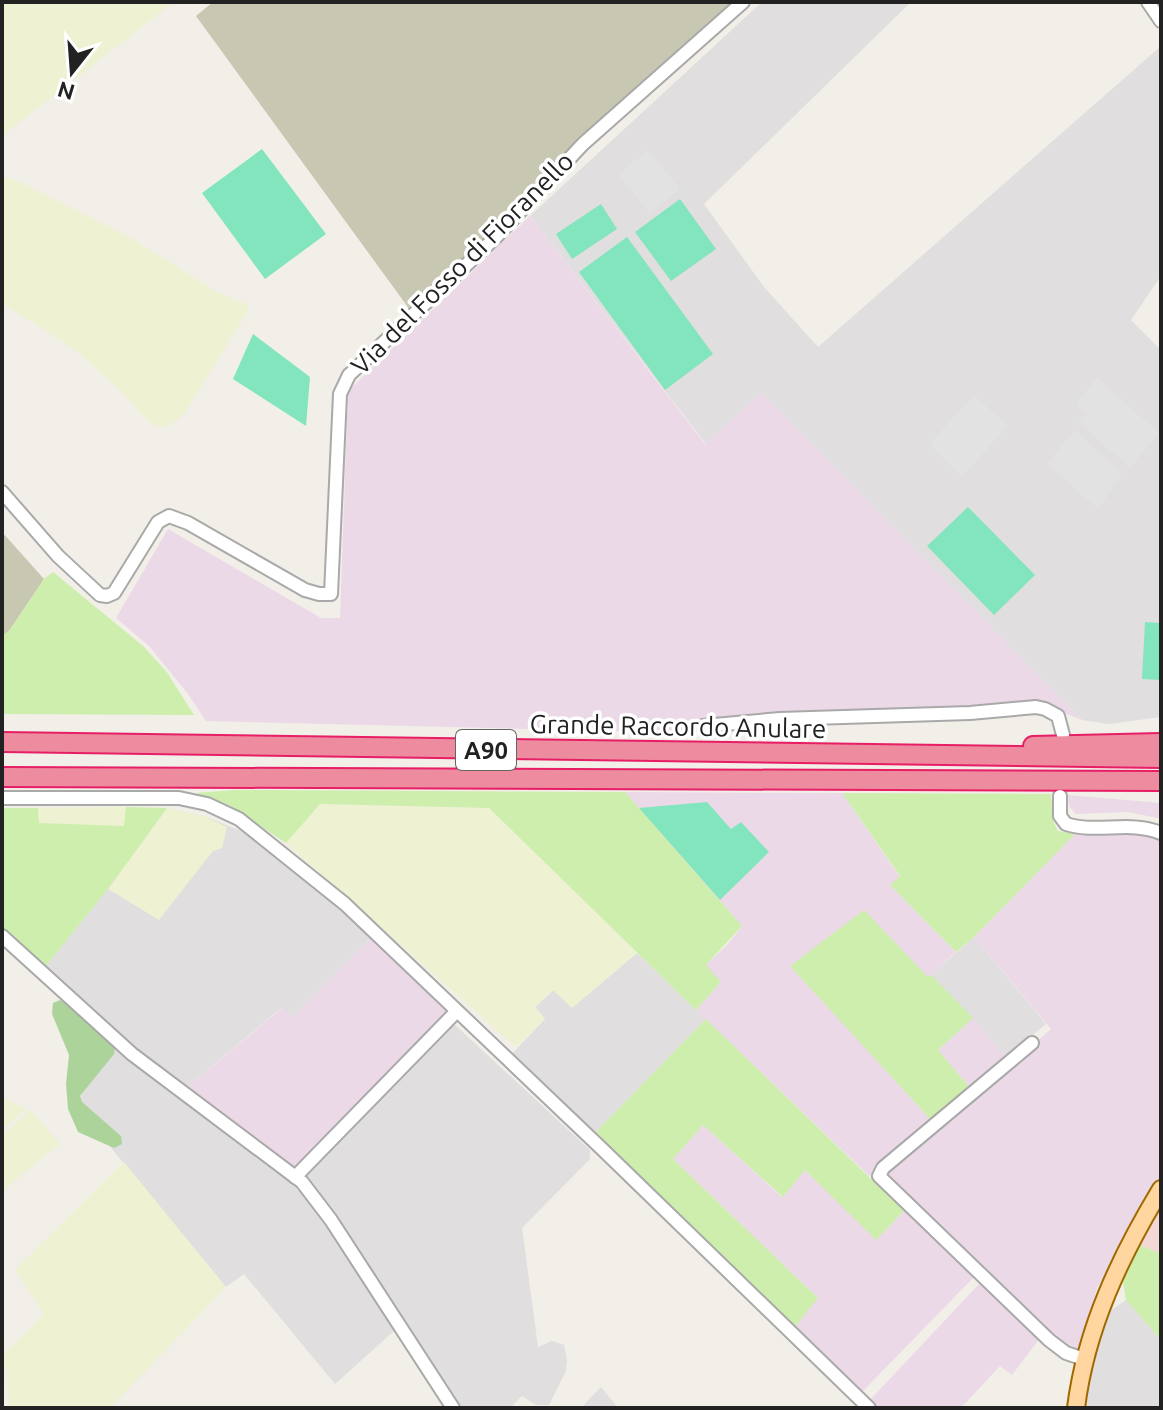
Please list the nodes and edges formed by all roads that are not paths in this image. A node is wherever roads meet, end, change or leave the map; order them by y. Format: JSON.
{"nodes":[{"id":1,"x":743,"y":2,"type":"edge"},
{"id":2,"x":1148,"y":2,"type":"edge"},
{"id":3,"x":1161,"y":21,"type":"edge"},
{"id":4,"x":2,"y":492,"type":"edge"},
{"id":5,"x":703,"y":726,"type":"dead end"},
{"id":6,"x":1063,"y":735,"type":"dead end"},
{"id":7,"x":2,"y":742,"type":"edge"},
{"id":8,"x":1161,"y":743,"type":"edge"},
{"id":9,"x":971,"y":756,"type":"junction"},
{"id":10,"x":1161,"y":758,"type":"edge"},
{"id":11,"x":2,"y":777,"type":"edge"},
{"id":12,"x":1155,"y":783,"type":"edge"},
{"id":13,"x":1060,"y":796,"type":"dead end"},
{"id":14,"x":2,"y":798,"type":"edge"},
{"id":15,"x":1161,"y":833,"type":"edge"},
{"id":16,"x":2,"y":936,"type":"edge"},
{"id":17,"x":456,"y":1012,"type":"junction"},
{"id":18,"x":1032,"y":1043,"type":"dead end"},
{"id":19,"x":295,"y":1177,"type":"junction"},
{"id":20,"x":1161,"y":1189,"type":"edge"},
{"id":21,"x":1084,"y":1359,"type":"junction"},
{"id":22,"x":1078,"y":1404,"type":"edge"},
{"id":23,"x":453,"y":1408,"type":"edge"},
{"id":24,"x":869,"y":1408,"type":"edge"}],
"edges":[{"from":1,"to":4,"type":"street","name":"Via del Fosso di Fioranello"},
{"from":2,"to":3,"type":"street"},
{"from":5,"to":6,"type":"street"},
{"from":7,"to":9,"type":"highway","name":"Grande Raccordo Anulare","number":"A90"},
{"from":8,"to":9,"type":"highway"},
{"from":9,"to":10,"type":"highway","name":"Grande Raccordo Anulare","number":"A90"},
{"from":11,"to":12,"type":"highway","name":"Grande Raccordo Anulare","number":"A90"},
{"from":13,"to":15,"type":"street"},
{"from":14,"to":17,"type":"street"},
{"from":16,"to":19,"type":"street"},
{"from":17,"to":19,"type":"street"},
{"from":17,"to":24,"type":"street"},
{"from":18,"to":21,"type":"street"},
{"from":19,"to":23,"type":"street"},
{"from":20,"to":21,"type":"main road"},
{"from":21,"to":22,"type":"main road"}]}
